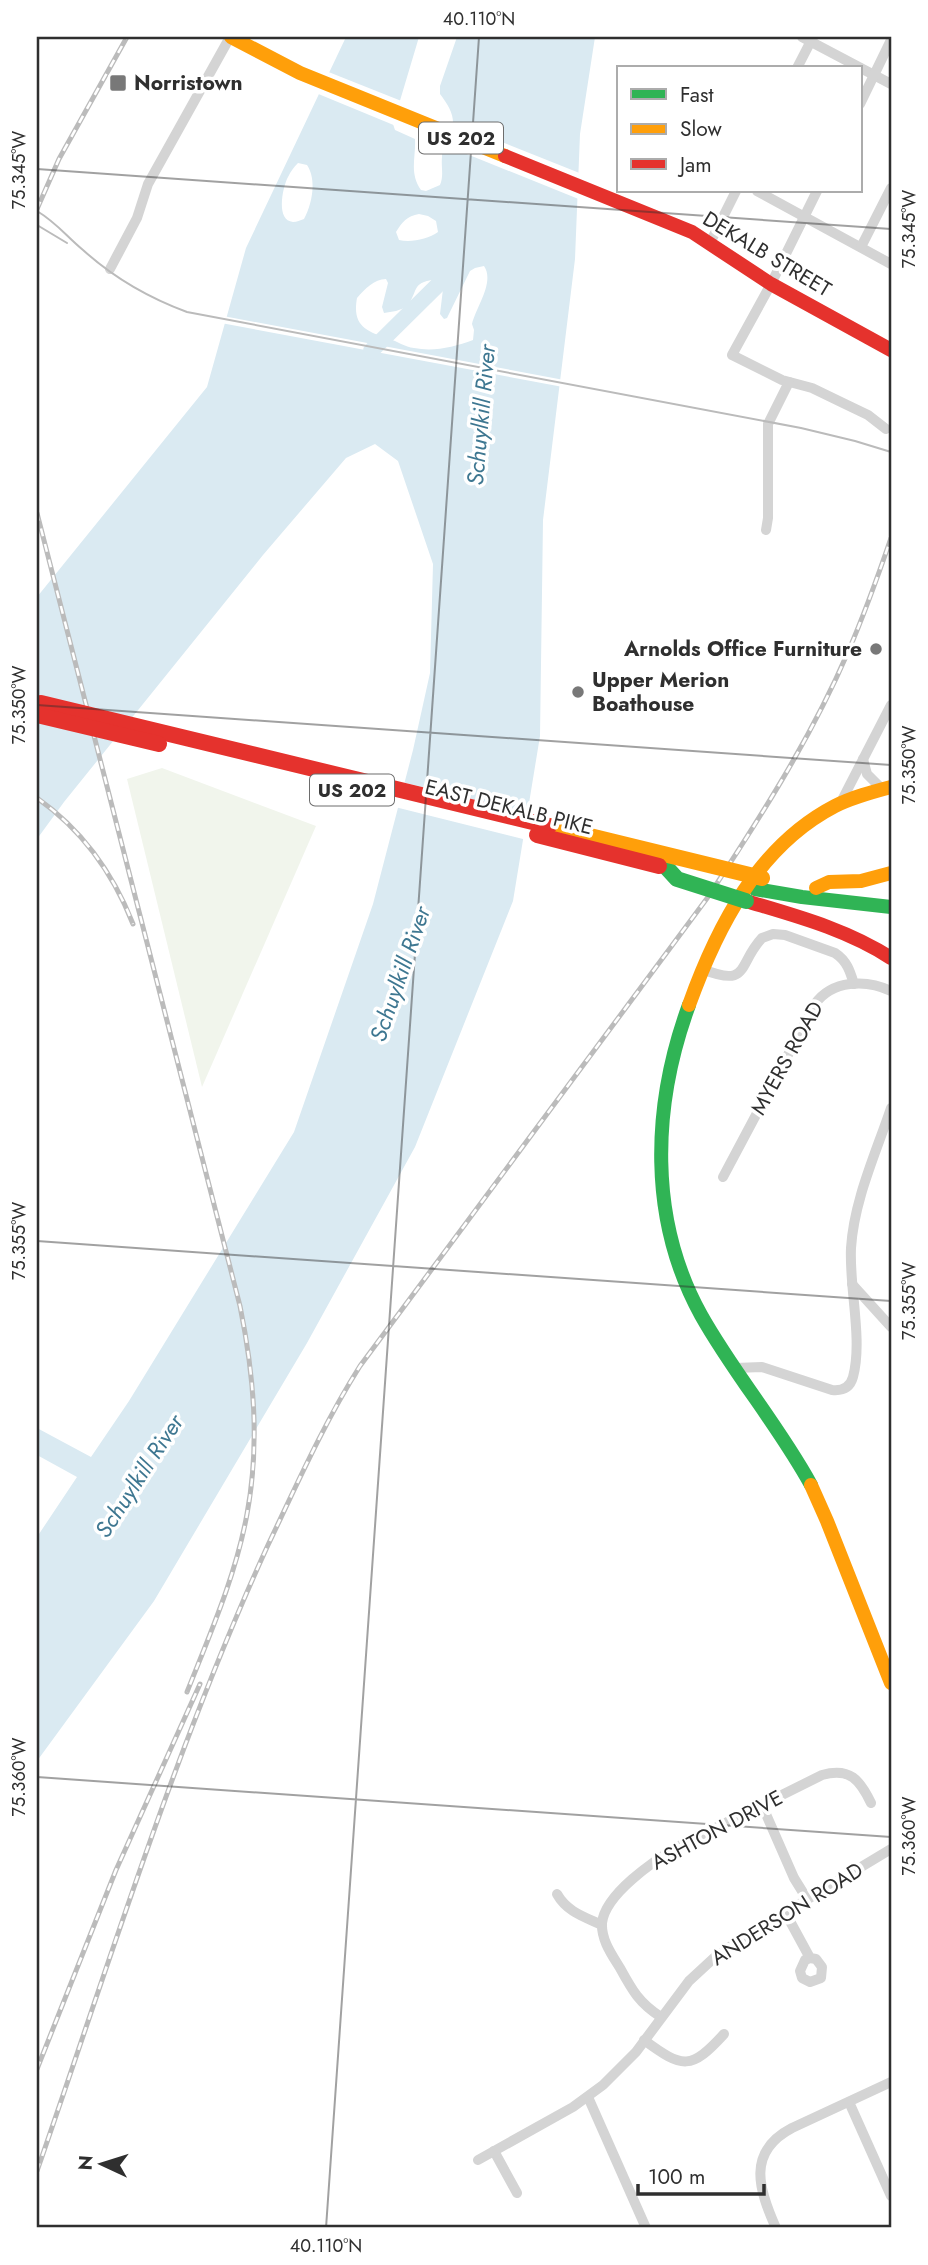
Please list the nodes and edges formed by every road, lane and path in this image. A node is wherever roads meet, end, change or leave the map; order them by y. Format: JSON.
{"nodes":[{"id":1,"x":230,"y":37,"type":"edge"},
{"id":2,"x":809,"y":38,"type":"edge"},
{"id":3,"x":891,"y":40,"type":"edge"},
{"id":4,"x":798,"y":66,"type":"edge"},
{"id":5,"x":858,"y":66,"type":"edge"},
{"id":6,"x":862,"y":68,"type":"edge"},
{"id":7,"x":874,"y":75,"type":"junction"},
{"id":8,"x":891,"y":84,"type":"edge"},
{"id":9,"x":862,"y":100,"type":"edge"},
{"id":10,"x":891,"y":188,"type":"edge"},
{"id":11,"x":736,"y":192,"type":"edge"},
{"id":12,"x":759,"y":192,"type":"edge"},
{"id":13,"x":816,"y":192,"type":"edge"},
{"id":14,"x":804,"y":216,"type":"junction"},
{"id":15,"x":710,"y":243,"type":"junction"},
{"id":16,"x":862,"y":247,"type":"junction"},
{"id":17,"x":891,"y":264,"type":"edge"},
{"id":18,"x":110,"y":269,"type":"dead end"},
{"id":19,"x":771,"y":284,"type":"junction"},
{"id":20,"x":891,"y":351,"type":"edge"},
{"id":21,"x":789,"y":382,"type":"junction"},
{"id":22,"x":886,"y":429,"type":"dead end"},
{"id":23,"x":766,"y":530,"type":"dead end"},
{"id":24,"x":891,"y":705,"type":"edge"},
{"id":25,"x":38,"y":707,"type":"edge"},
{"id":26,"x":863,"y":759,"type":"junction"},
{"id":27,"x":886,"y":788,"type":"edge"},
{"id":28,"x":840,"y":804,"type":"junction"},
{"id":29,"x":891,"y":873,"type":"edge"},
{"id":30,"x":816,"y":888,"type":"junction"},
{"id":31,"x":754,"y":889,"type":"junction"},
{"id":32,"x":891,"y":896,"type":"edge"},
{"id":33,"x":891,"y":907,"type":"edge"},
{"id":34,"x":891,"y":958,"type":"edge"},
{"id":35,"x":702,"y":969,"type":"junction"},
{"id":36,"x":854,"y":984,"type":"junction"},
{"id":37,"x":891,"y":991,"type":"edge"},
{"id":38,"x":891,"y":1108,"type":"edge"},
{"id":39,"x":723,"y":1177,"type":"dead end"},
{"id":40,"x":852,"y":1284,"type":"junction"},
{"id":41,"x":891,"y":1327,"type":"edge"},
{"id":42,"x":735,"y":1368,"type":"junction"},
{"id":43,"x":891,"y":1679,"type":"edge"},
{"id":44,"x":871,"y":1803,"type":"dead end"},
{"id":45,"x":762,"y":1805,"type":"junction"},
{"id":46,"x":891,"y":1849,"type":"edge"},
{"id":47,"x":557,"y":1895,"type":"dead end"},
{"id":48,"x":807,"y":1899,"type":"junction"},
{"id":49,"x":785,"y":1912,"type":"junction"},
{"id":50,"x":602,"y":1925,"type":"junction"},
{"id":51,"x":810,"y":1958,"type":"dead end"},
{"id":52,"x":661,"y":2017,"type":"junction"},
{"id":53,"x":724,"y":2034,"type":"dead end"},
{"id":54,"x":644,"y":2040,"type":"junction"},
{"id":55,"x":891,"y":2082,"type":"edge"},
{"id":56,"x":588,"y":2097,"type":"junction"},
{"id":57,"x":849,"y":2102,"type":"junction"},
{"id":58,"x":494,"y":2151,"type":"junction"},
{"id":59,"x":478,"y":2160,"type":"dead end"},
{"id":60,"x":517,"y":2193,"type":"dead end"},
{"id":61,"x":891,"y":2196,"type":"edge"},
{"id":62,"x":646,"y":2228,"type":"edge"},
{"id":63,"x":776,"y":2228,"type":"edge"}],
"edges":[{"from":1,"to":15,"type":"main road","name":"DEKALB STREET","number":"US 202"},
{"from":1,"to":18,"type":"street"},
{"from":2,"to":4,"type":"street"},
{"from":2,"to":5,"type":"street"},
{"from":3,"to":7,"type":"street"},
{"from":6,"to":7,"type":"street"},
{"from":7,"to":8,"type":"street"},
{"from":7,"to":9,"type":"street"},
{"from":10,"to":16,"type":"street"},
{"from":11,"to":15,"type":"street"},
{"from":12,"to":14,"type":"street"},
{"from":13,"to":14,"type":"street"},
{"from":14,"to":16,"type":"street"},
{"from":14,"to":19,"type":"street"},
{"from":15,"to":19,"type":"main road","name":"DEKALB STREET","number":"US 202"},
{"from":16,"to":17,"type":"street"},
{"from":19,"to":20,"type":"main road","name":"DEKALB STREET","number":"US 202"},
{"from":19,"to":21,"type":"street"},
{"from":21,"to":22,"type":"street"},
{"from":21,"to":23,"type":"street"},
{"from":24,"to":26,"type":"street"},
{"from":25,"to":31,"type":"main road","name":"EAST DEKALB PIKE","bridge":true},
{"from":25,"to":31,"type":"main road","name":"EAST DEKALB PIKE","number":"US 202","bridge":true},
{"from":26,"to":27,"type":"street"},
{"from":26,"to":28,"type":"street"},
{"from":27,"to":28,"type":"main road"},
{"from":28,"to":35,"type":"main road"},
{"from":29,"to":30,"type":"main road"},
{"from":30,"to":31,"type":"main road","name":"EAST DEKALB PIKE"},
{"from":30,"to":32,"type":"main road","name":"EAST DEKALB PIKE"},
{"from":31,"to":33,"type":"main road","name":"EAST DEKALB PIKE"},
{"from":31,"to":34,"type":"main road"},
{"from":35,"to":36,"type":"street"},
{"from":35,"to":42,"type":"main road"},
{"from":36,"to":37,"type":"street"},
{"from":36,"to":39,"type":"street","name":"MYERS ROAD"},
{"from":38,"to":40,"type":"street"},
{"from":40,"to":41,"type":"street"},
{"from":40,"to":42,"type":"street"},
{"from":42,"to":43,"type":"main road"},
{"from":44,"to":45,"type":"street","name":"ASHTON DRIVE"},
{"from":45,"to":48,"type":"street"},
{"from":45,"to":50,"type":"street","name":"ASHTON DRIVE"},
{"from":46,"to":48,"type":"street","name":"ANDERSON ROAD"},
{"from":47,"to":50,"type":"street"},
{"from":48,"to":49,"type":"street","name":"ANDERSON ROAD"},
{"from":49,"to":51,"type":"street"},
{"from":49,"to":52,"type":"street","name":"ANDERSON ROAD"},
{"from":50,"to":52,"type":"street"},
{"from":52,"to":54,"type":"street","name":"ANDERSON ROAD"},
{"from":53,"to":54,"type":"street"},
{"from":54,"to":56,"type":"street","name":"ANDERSON ROAD"},
{"from":55,"to":57,"type":"street"},
{"from":56,"to":58,"type":"street","name":"ANDERSON ROAD"},
{"from":56,"to":62,"type":"street"},
{"from":57,"to":61,"type":"street"},
{"from":57,"to":63,"type":"street"},
{"from":58,"to":59,"type":"street","name":"ANDERSON ROAD"},
{"from":58,"to":60,"type":"street"}]}
